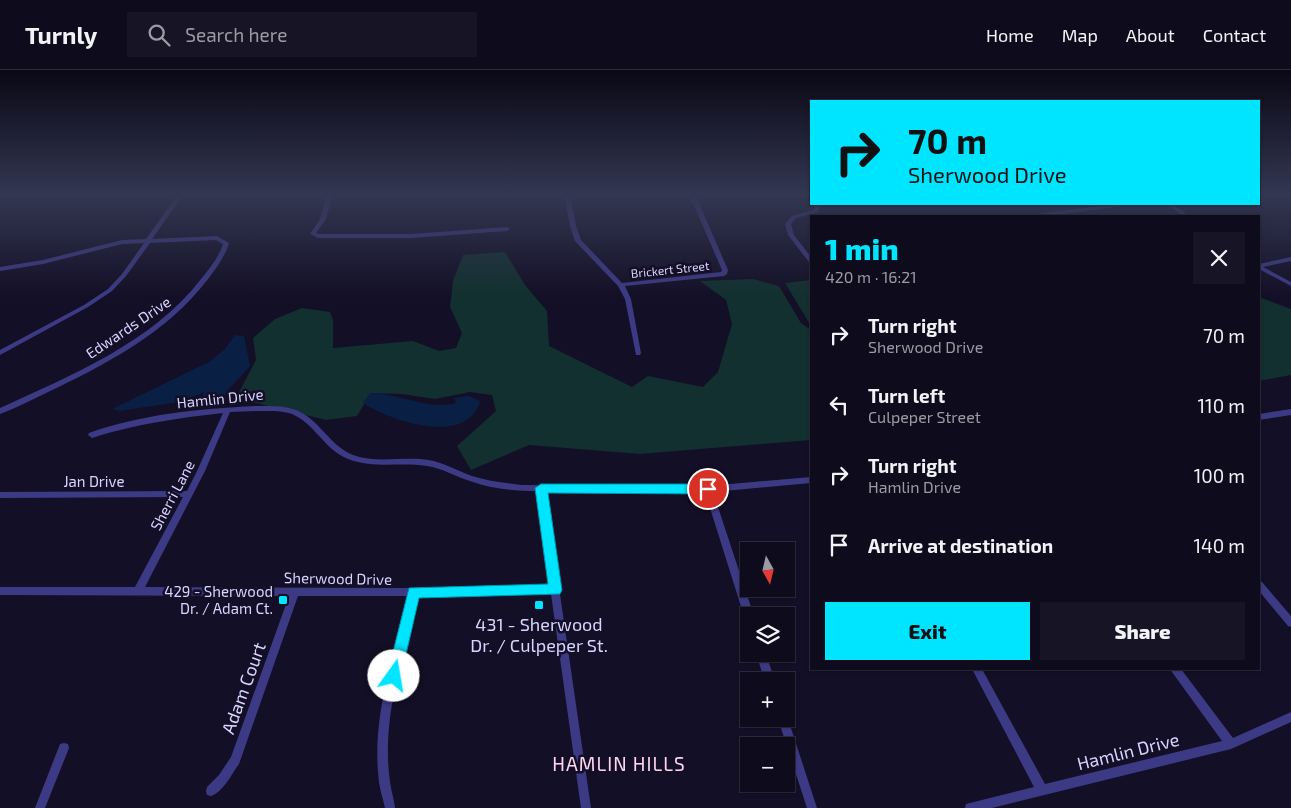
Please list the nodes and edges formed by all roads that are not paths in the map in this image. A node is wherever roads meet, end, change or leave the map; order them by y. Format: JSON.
{"nodes":[{"id":1,"x":156,"y":228,"type":"edge"},
{"id":2,"x":317,"y":228,"type":"edge"},
{"id":3,"x":574,"y":228,"type":"edge"},
{"id":4,"x":707,"y":228,"type":"edge"},
{"id":5,"x":789,"y":228,"type":"edge"},
{"id":6,"x":507,"y":229,"type":"dead end"},
{"id":7,"x":148,"y":240,"type":"junction"},
{"id":8,"x":1291,"y":259,"type":"edge"},
{"id":9,"x":810,"y":260,"type":"edge"},
{"id":10,"x":1260,"y":266,"type":"edge"},
{"id":11,"x":1260,"y":267,"type":"edge"},
{"id":12,"x":0,"y":269,"type":"edge"},
{"id":13,"x":1291,"y":284,"type":"edge"},
{"id":14,"x":621,"y":285,"type":"junction"},
{"id":15,"x":0,"y":353,"type":"edge"},
{"id":16,"x":638,"y":353,"type":"dead end"},
{"id":17,"x":227,"y":411,"type":"junction"},
{"id":18,"x":0,"y":412,"type":"edge"},
{"id":19,"x":1291,"y":412,"type":"edge"},
{"id":20,"x":1260,"y":417,"type":"edge"},
{"id":21,"x":92,"y":435,"type":"dead end"},
{"id":22,"x":810,"y":480,"type":"edge"},
{"id":23,"x":541,"y":488,"type":"junction"},
{"id":24,"x":708,"y":489,"type":"junction"},
{"id":25,"x":188,"y":494,"type":"junction"},
{"id":26,"x":0,"y":495,"type":"edge"},
{"id":27,"x":1260,"y":587,"type":"edge"},
{"id":28,"x":555,"y":590,"type":"junction"},
{"id":29,"x":0,"y":591,"type":"edge"},
{"id":30,"x":138,"y":591,"type":"junction"},
{"id":31,"x":295,"y":591,"type":"junction"},
{"id":32,"x":414,"y":592,"type":"junction"},
{"id":33,"x":746,"y":607,"type":"edge"},
{"id":34,"x":1291,"y":623,"type":"edge"},
{"id":35,"x":978,"y":670,"type":"edge"},
{"id":36,"x":1177,"y":670,"type":"edge"},
{"id":37,"x":1291,"y":718,"type":"edge"},
{"id":38,"x":786,"y":727,"type":"edge"},
{"id":39,"x":1230,"y":744,"type":"junction"},
{"id":40,"x":64,"y":748,"type":"dead end"},
{"id":41,"x":1042,"y":790,"type":"junction"},
{"id":42,"x":211,"y":791,"type":"dead end"},
{"id":43,"x":40,"y":808,"type":"edge"},
{"id":44,"x":390,"y":808,"type":"edge"},
{"id":45,"x":586,"y":808,"type":"edge"},
{"id":46,"x":812,"y":808,"type":"edge"},
{"id":47,"x":970,"y":808,"type":"edge"}],
"edges":[{"from":1,"to":7,"type":"street"},
{"from":2,"to":6,"type":"street"},
{"from":3,"to":14,"type":"street"},
{"from":4,"to":14,"type":"street","name":"Brickert Street"},
{"from":5,"to":9,"type":"street"},
{"from":7,"to":12,"type":"street"},
{"from":7,"to":15,"type":"street"},
{"from":7,"to":18,"type":"street","name":"Edwards Drive"},
{"from":8,"to":10,"type":"street"},
{"from":11,"to":13,"type":"street"},
{"from":14,"to":16,"type":"street"},
{"from":17,"to":21,"type":"street","name":"Hamlin Drive"},
{"from":17,"to":23,"type":"street","name":"Hamlin Drive"},
{"from":17,"to":25,"type":"street","name":"Sherri Lane"},
{"from":19,"to":20,"type":"street"},
{"from":22,"to":24,"type":"street","name":"Hamlin Drive"},
{"from":23,"to":24,"type":"street","name":"Hamlin Drive"},
{"from":23,"to":28,"type":"street"},
{"from":24,"to":33,"type":"street"},
{"from":25,"to":26,"type":"street","name":"Jan Drive"},
{"from":25,"to":30,"type":"street","name":"Sherri Lane"},
{"from":27,"to":34,"type":"street"},
{"from":28,"to":32,"type":"street","name":"Sherwood Drive"},
{"from":28,"to":45,"type":"street"},
{"from":29,"to":30,"type":"street","name":"Sherwood Drive"},
{"from":30,"to":31,"type":"street","name":"Sherwood Drive"},
{"from":31,"to":32,"type":"street","name":"Sherwood Drive"},
{"from":31,"to":42,"type":"street","name":"Adam Court"},
{"from":32,"to":44,"type":"street"},
{"from":35,"to":41,"type":"street"},
{"from":36,"to":39,"type":"street"},
{"from":37,"to":39,"type":"street","name":"Hamlin Drive"},
{"from":38,"to":46,"type":"street"},
{"from":39,"to":41,"type":"street","name":"Hamlin Drive"},
{"from":40,"to":43,"type":"street"},
{"from":41,"to":47,"type":"street","name":"Hamlin Drive"}]}
